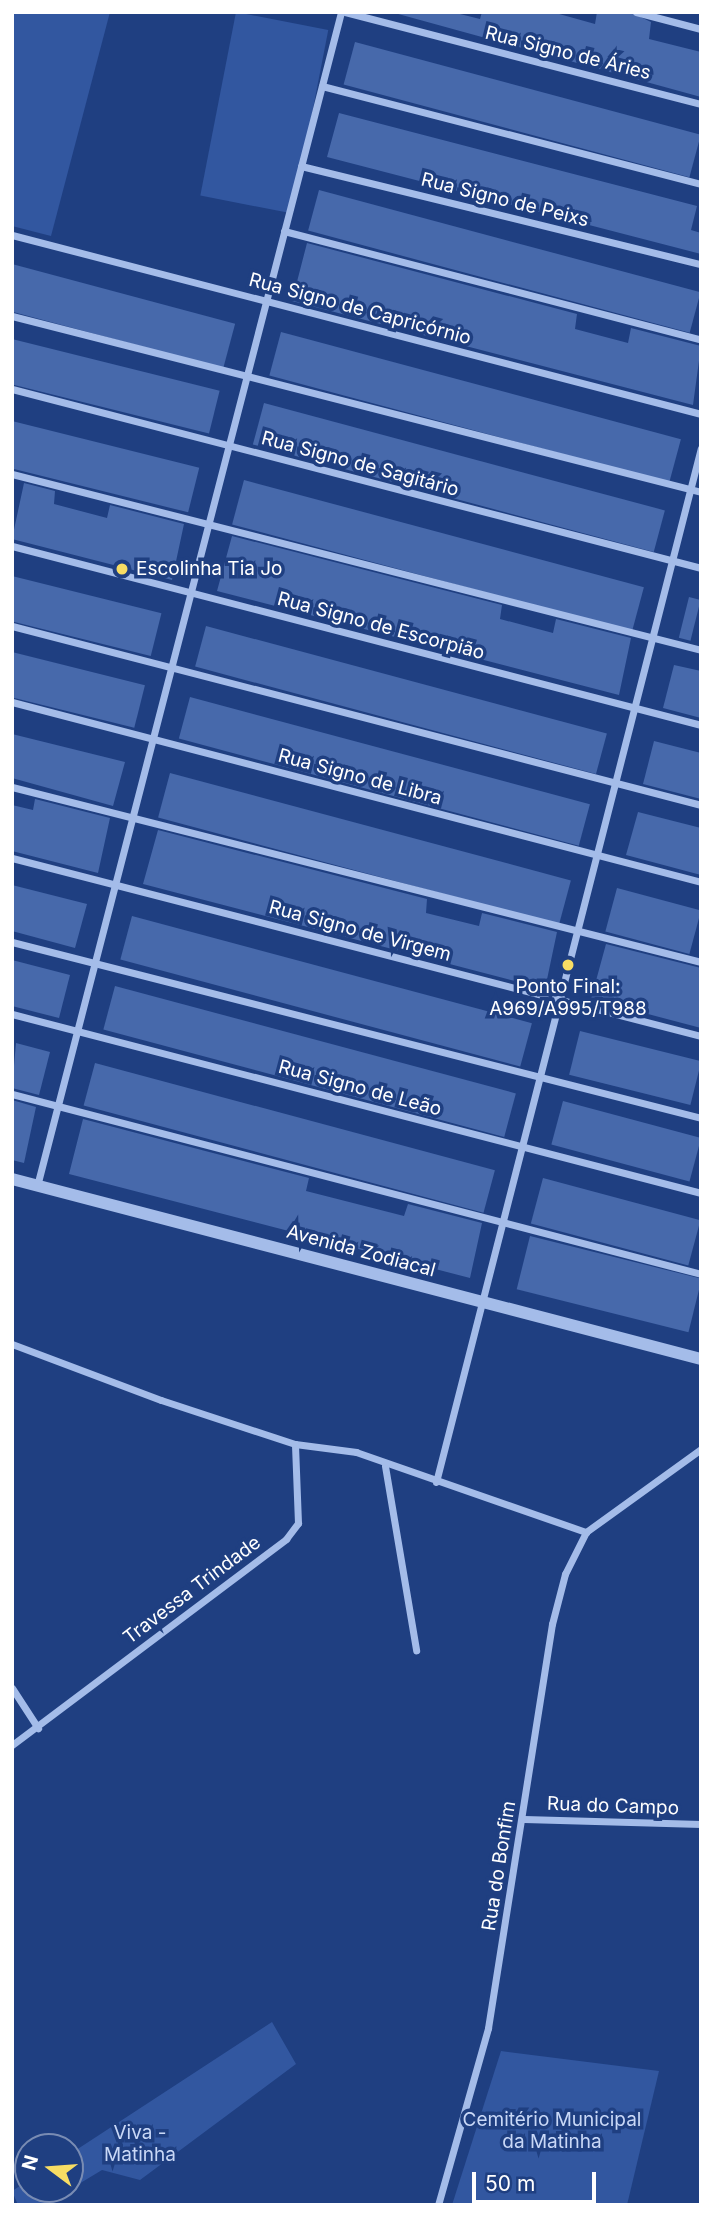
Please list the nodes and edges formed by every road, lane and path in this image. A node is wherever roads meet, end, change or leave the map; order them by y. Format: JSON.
{"nodes":[{"id":1,"x":343,"y":12,"type":"edge"},
{"id":2,"x":636,"y":12,"type":"edge"},
{"id":3,"x":701,"y":29,"type":"edge"},
{"id":4,"x":321,"y":86,"type":"junction"},
{"id":5,"x":701,"y":104,"type":"edge"},
{"id":6,"x":301,"y":166,"type":"junction"},
{"id":7,"x":701,"y":184,"type":"edge"},
{"id":8,"x":284,"y":231,"type":"junction"},
{"id":9,"x":12,"y":235,"type":"edge"},
{"id":10,"x":701,"y":264,"type":"edge"},
{"id":11,"x":266,"y":301,"type":"junction"},
{"id":12,"x":12,"y":316,"type":"edge"},
{"id":13,"x":701,"y":340,"type":"edge"},
{"id":14,"x":247,"y":376,"type":"junction"},
{"id":15,"x":12,"y":389,"type":"edge"},
{"id":16,"x":701,"y":414,"type":"edge"},
{"id":17,"x":229,"y":446,"type":"junction"},
{"id":18,"x":701,"y":448,"type":"edge"},
{"id":19,"x":12,"y":474,"type":"edge"},
{"id":20,"x":690,"y":489,"type":"junction"},
{"id":21,"x":701,"y":492,"type":"edge"},
{"id":22,"x":208,"y":524,"type":"junction"},
{"id":23,"x":12,"y":546,"type":"edge"},
{"id":24,"x":672,"y":561,"type":"junction"},
{"id":25,"x":701,"y":568,"type":"edge"},
{"id":26,"x":190,"y":593,"type":"junction"},
{"id":27,"x":12,"y":626,"type":"edge"},
{"id":28,"x":652,"y":638,"type":"junction"},
{"id":29,"x":701,"y":650,"type":"edge"},
{"id":30,"x":171,"y":667,"type":"junction"},
{"id":31,"x":12,"y":702,"type":"edge"},
{"id":32,"x":634,"y":707,"type":"junction"},
{"id":33,"x":701,"y":725,"type":"edge"},
{"id":34,"x":153,"y":739,"type":"junction"},
{"id":35,"x":615,"y":782,"type":"junction"},
{"id":36,"x":12,"y":787,"type":"edge"},
{"id":37,"x":701,"y":804,"type":"edge"},
{"id":38,"x":132,"y":817,"type":"junction"},
{"id":39,"x":597,"y":855,"type":"junction"},
{"id":40,"x":12,"y":858,"type":"edge"},
{"id":41,"x":701,"y":882,"type":"edge"},
{"id":42,"x":115,"y":884,"type":"junction"},
{"id":43,"x":577,"y":931,"type":"junction"},
{"id":44,"x":12,"y":942,"type":"edge"},
{"id":45,"x":701,"y":962,"type":"edge"},
{"id":46,"x":95,"y":963,"type":"junction"},
{"id":47,"x":559,"y":999,"type":"junction"},
{"id":48,"x":12,"y":1014,"type":"edge"},
{"id":49,"x":77,"y":1031,"type":"junction"},
{"id":50,"x":701,"y":1036,"type":"edge"},
{"id":51,"x":540,"y":1076,"type":"junction"},
{"id":52,"x":12,"y":1094,"type":"edge"},
{"id":53,"x":58,"y":1106,"type":"junction"},
{"id":54,"x":701,"y":1118,"type":"edge"},
{"id":55,"x":522,"y":1147,"type":"junction"},
{"id":56,"x":12,"y":1179,"type":"edge"},
{"id":57,"x":37,"y":1186,"type":"junction"},
{"id":58,"x":701,"y":1193,"type":"edge"},
{"id":59,"x":503,"y":1222,"type":"junction"},
{"id":60,"x":701,"y":1274,"type":"edge"},
{"id":61,"x":482,"y":1302,"type":"junction"},
{"id":62,"x":12,"y":1344,"type":"edge"},
{"id":63,"x":701,"y":1359,"type":"edge"},
{"id":64,"x":295,"y":1444,"type":"junction"},
{"id":65,"x":701,"y":1450,"type":"edge"},
{"id":66,"x":385,"y":1466,"type":"junction"},
{"id":67,"x":436,"y":1482,"type":"junction"},
{"id":68,"x":586,"y":1532,"type":"junction"},
{"id":69,"x":416,"y":1650,"type":"dead end"},
{"id":70,"x":12,"y":1688,"type":"edge"},
{"id":71,"x":38,"y":1728,"type":"junction"},
{"id":72,"x":12,"y":1745,"type":"edge"},
{"id":73,"x":524,"y":1819,"type":"junction"},
{"id":74,"x":701,"y":1824,"type":"edge"},
{"id":75,"x":438,"y":2205,"type":"edge"}],
"edges":[{"from":1,"to":4,"type":"street"},
{"from":1,"to":5,"type":"street","name":"Rua Signo de Áries"},
{"from":2,"to":3,"type":"street"},
{"from":4,"to":6,"type":"street"},
{"from":4,"to":7,"type":"street"},
{"from":6,"to":8,"type":"street"},
{"from":6,"to":10,"type":"street","name":"Rua Signo de Peixs"},
{"from":8,"to":11,"type":"street"},
{"from":8,"to":13,"type":"street"},
{"from":9,"to":11,"type":"street","name":"Rua Signo de Capricórnio"},
{"from":11,"to":14,"type":"street"},
{"from":11,"to":16,"type":"street","name":"Rua Signo de Capricórnio"},
{"from":12,"to":14,"type":"street"},
{"from":14,"to":17,"type":"street"},
{"from":14,"to":20,"type":"street"},
{"from":15,"to":17,"type":"street","name":"Rua Signo de Sagitário"},
{"from":17,"to":22,"type":"street"},
{"from":17,"to":24,"type":"street","name":"Rua Signo de Sagitário"},
{"from":18,"to":20,"type":"street"},
{"from":19,"to":22,"type":"street"},
{"from":20,"to":21,"type":"street"},
{"from":20,"to":24,"type":"street"},
{"from":22,"to":26,"type":"street"},
{"from":22,"to":28,"type":"street"},
{"from":23,"to":26,"type":"street","name":"Rua Signo de Escorpião"},
{"from":24,"to":25,"type":"street","name":"Rua Signo de Sagitário"},
{"from":24,"to":28,"type":"street"},
{"from":26,"to":30,"type":"street"},
{"from":26,"to":32,"type":"street","name":"Rua Signo de Escorpião"},
{"from":27,"to":30,"type":"street"},
{"from":28,"to":29,"type":"street"},
{"from":28,"to":32,"type":"street"},
{"from":30,"to":34,"type":"street"},
{"from":30,"to":35,"type":"street"},
{"from":31,"to":34,"type":"street","name":"Rua Signo de Libra"},
{"from":32,"to":33,"type":"street","name":"Rua Signo de Escorpião"},
{"from":32,"to":35,"type":"street"},
{"from":34,"to":38,"type":"street"},
{"from":34,"to":39,"type":"street","name":"Rua Signo de Libra"},
{"from":35,"to":37,"type":"street"},
{"from":35,"to":39,"type":"street"},
{"from":36,"to":38,"type":"street"},
{"from":38,"to":42,"type":"street"},
{"from":38,"to":43,"type":"street"},
{"from":39,"to":41,"type":"street","name":"Rua Signo de Libra"},
{"from":39,"to":43,"type":"street"},
{"from":40,"to":42,"type":"street","name":"Rua Signo de Virgem"},
{"from":42,"to":46,"type":"street"},
{"from":42,"to":47,"type":"street","name":"Rua Signo de Virgem"},
{"from":43,"to":45,"type":"street"},
{"from":43,"to":47,"type":"street"},
{"from":44,"to":46,"type":"street"},
{"from":46,"to":49,"type":"street"},
{"from":46,"to":51,"type":"street"},
{"from":47,"to":50,"type":"street","name":"Rua Signo de Virgem"},
{"from":47,"to":51,"type":"street"},
{"from":48,"to":49,"type":"street","name":"Rua Signo de Leão"},
{"from":49,"to":53,"type":"street"},
{"from":49,"to":55,"type":"street","name":"Rua Signo de Leão"},
{"from":51,"to":54,"type":"street"},
{"from":51,"to":55,"type":"street"},
{"from":52,"to":53,"type":"street"},
{"from":53,"to":57,"type":"street"},
{"from":53,"to":59,"type":"street"},
{"from":55,"to":58,"type":"street","name":"Rua Signo de Leão"},
{"from":55,"to":59,"type":"street"},
{"from":56,"to":57,"type":"street","name":"Avenida Zodiacal"},
{"from":57,"to":61,"type":"street","name":"Avenida Zodiacal"},
{"from":59,"to":60,"type":"street"},
{"from":59,"to":61,"type":"street"},
{"from":61,"to":63,"type":"street","name":"Avenida Zodiacal"},
{"from":61,"to":67,"type":"street"},
{"from":62,"to":64,"type":"street"},
{"from":64,"to":66,"type":"street"},
{"from":64,"to":71,"type":"street","name":"Travessa Trindade"},
{"from":65,"to":68,"type":"street"},
{"from":66,"to":67,"type":"street"},
{"from":66,"to":69,"type":"street"},
{"from":67,"to":68,"type":"street"},
{"from":68,"to":73,"type":"street","name":"Rua do Bonfim"},
{"from":70,"to":71,"type":"street"},
{"from":71,"to":72,"type":"street","name":"Travessa Trindade"},
{"from":73,"to":74,"type":"street","name":"Rua do Campo"},
{"from":73,"to":75,"type":"street","name":"Rua do Bonfim"}]}
